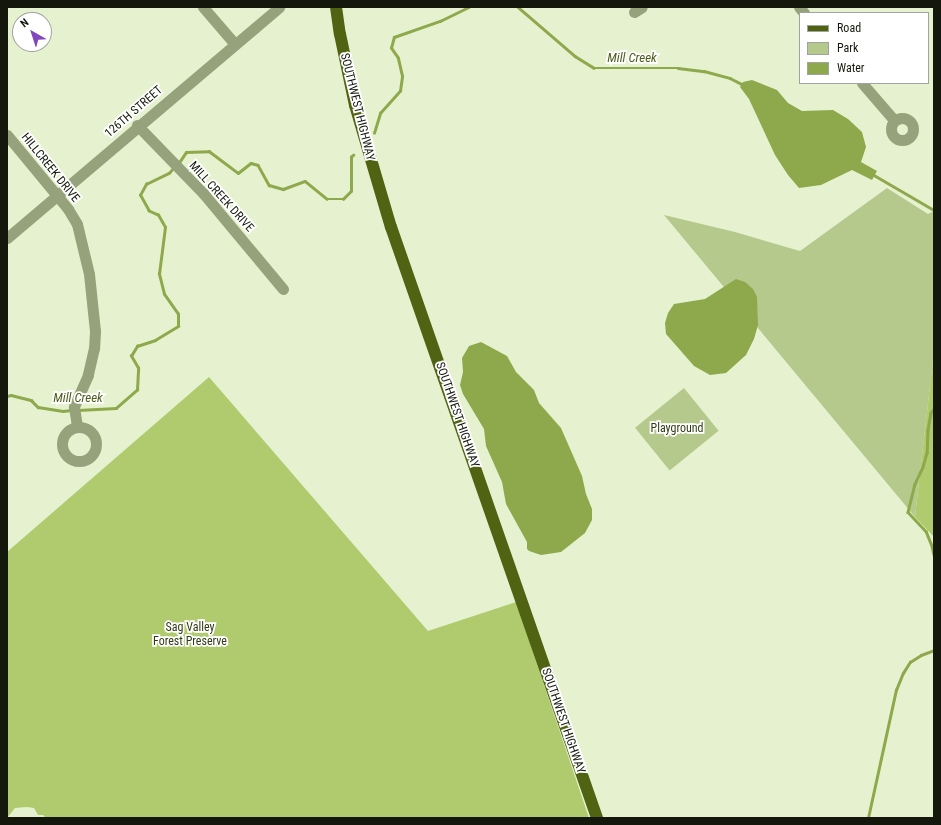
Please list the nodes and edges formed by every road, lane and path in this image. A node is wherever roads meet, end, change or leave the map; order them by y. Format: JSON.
{"nodes":[{"id":1,"x":203,"y":7,"type":"edge"},
{"id":2,"x":279,"y":7,"type":"edge"},
{"id":3,"x":336,"y":7,"type":"edge"},
{"id":4,"x":234,"y":43,"type":"junction"},
{"id":5,"x":863,"y":84,"type":"edge"},
{"id":6,"x":894,"y":120,"type":"dead end"},
{"id":7,"x":137,"y":125,"type":"junction"},
{"id":8,"x":7,"y":136,"type":"edge"},
{"id":9,"x":58,"y":195,"type":"junction"},
{"id":10,"x":7,"y":238,"type":"edge"},
{"id":11,"x":283,"y":289,"type":"dead end"},
{"id":12,"x":75,"y":417,"type":"dead end"},
{"id":13,"x":597,"y":818,"type":"edge"}],
"edges":[{"from":1,"to":4,"type":"street"},
{"from":2,"to":4,"type":"street","name":"126TH STREET"},
{"from":3,"to":13,"type":"main road","name":"SOUTHWEST HIGHWAY"},
{"from":4,"to":7,"type":"street","name":"126TH STREET"},
{"from":5,"to":6,"type":"street"},
{"from":7,"to":9,"type":"street","name":"126TH STREET"},
{"from":7,"to":11,"type":"street","name":"MILL CREEK DRIVE"},
{"from":8,"to":9,"type":"street","name":"HILLCREEK DRIVE"},
{"from":9,"to":10,"type":"street","name":"126TH STREET"},
{"from":9,"to":12,"type":"street","name":"HILLCREEK DRIVE"}]}
